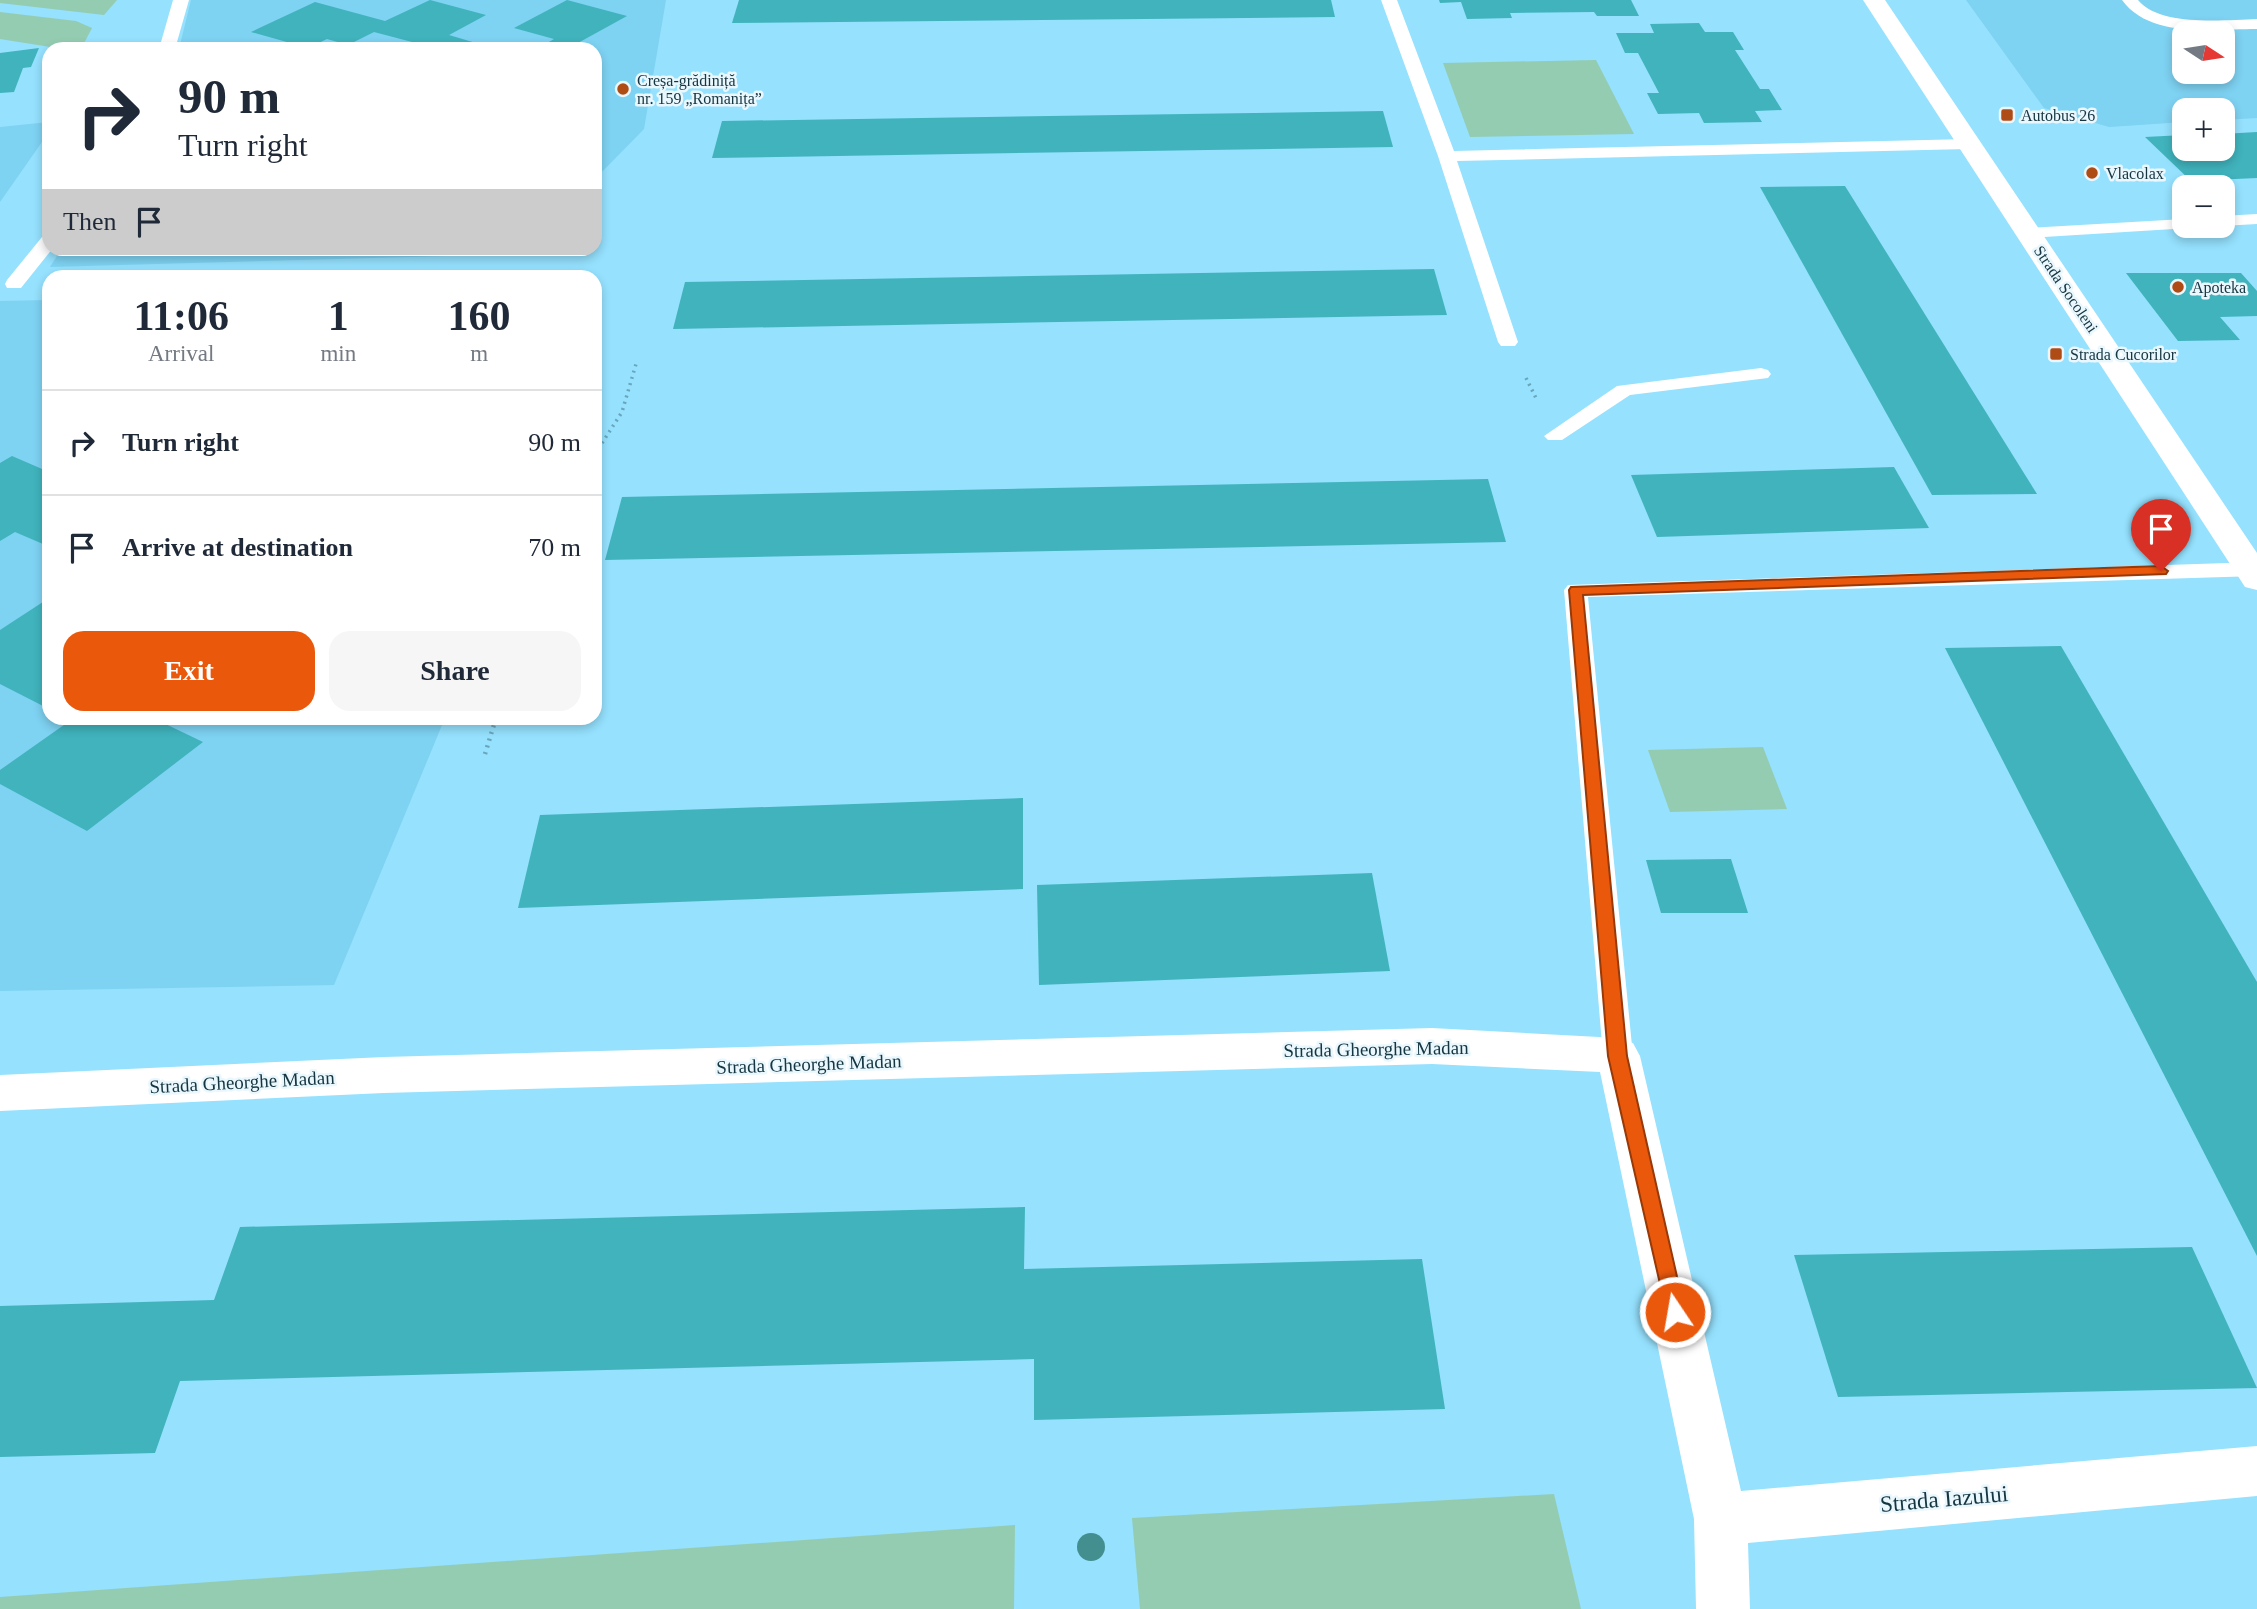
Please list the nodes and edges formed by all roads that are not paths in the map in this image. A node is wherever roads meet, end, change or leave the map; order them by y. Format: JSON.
{"nodes":[{"id":1,"x":181,"y":0,"type":"edge"},
{"id":2,"x":1389,"y":0,"type":"edge"},
{"id":3,"x":1874,"y":0,"type":"edge"},
{"id":4,"x":2130,"y":0,"type":"edge"},
{"id":5,"x":2257,"y":24,"type":"edge"},
{"id":6,"x":169,"y":42,"type":"edge"},
{"id":7,"x":1968,"y":144,"type":"junction"},
{"id":8,"x":1447,"y":156,"type":"junction"},
{"id":9,"x":2257,"y":219,"type":"edge"},
{"id":10,"x":2235,"y":221,"type":"edge"},
{"id":11,"x":2172,"y":225,"type":"edge"},
{"id":12,"x":2028,"y":233,"type":"junction"},
{"id":13,"x":42,"y":250,"type":"edge"},
{"id":14,"x":14,"y":284,"type":"dead end"},
{"id":15,"x":1508,"y":342,"type":"road end"},
{"id":16,"x":1761,"y":374,"type":"dead end"},
{"id":17,"x":1555,"y":436,"type":"road end"},
{"id":18,"x":2255,"y":572,"type":"edge"},
{"id":19,"x":1618,"y":1056,"type":"junction"},
{"id":20,"x":0,"y":1093,"type":"edge"},
{"id":21,"x":2257,"y":1471,"type":"edge"},
{"id":22,"x":1721,"y":1519,"type":"junction"},
{"id":23,"x":1723,"y":1609,"type":"edge"}],
"edges":[{"from":1,"to":6,"type":"lane"},
{"from":2,"to":8,"type":"lane"},
{"from":3,"to":7,"type":"street","name":"Strada Socoleni"},
{"from":4,"to":5,"type":"lane"},
{"from":7,"to":8,"type":"lane"},
{"from":7,"to":12,"type":"street","name":"Strada Socoleni"},
{"from":8,"to":15,"type":"lane"},
{"from":9,"to":10,"type":"lane"},
{"from":11,"to":12,"type":"lane"},
{"from":12,"to":18,"type":"street","name":"Strada Socoleni"},
{"from":13,"to":14,"type":"lane"},
{"from":16,"to":17,"type":"lane"},
{"from":18,"to":19,"type":"lane"},
{"from":19,"to":20,"type":"street","name":"Strada Gheorghe Madan"},
{"from":19,"to":22,"type":"street"},
{"from":21,"to":22,"type":"street","name":"Strada Iazului"},
{"from":22,"to":23,"type":"street"}]}
